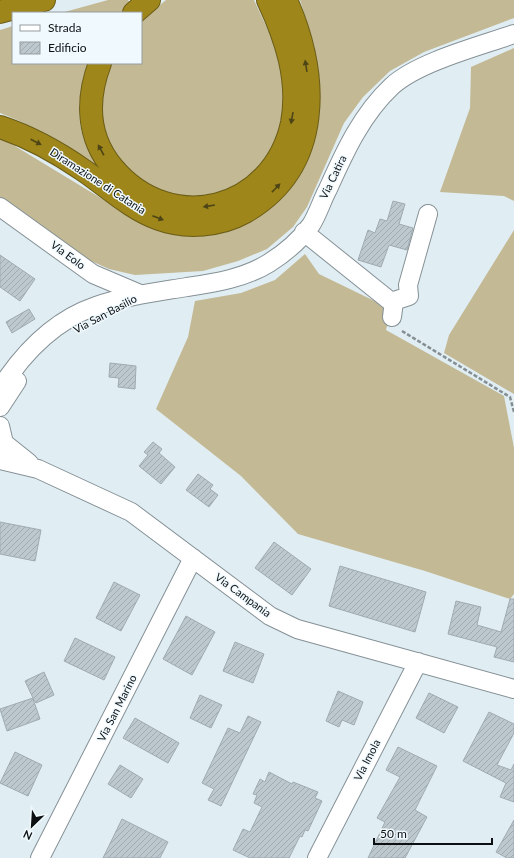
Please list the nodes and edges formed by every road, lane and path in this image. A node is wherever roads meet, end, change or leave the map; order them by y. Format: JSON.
{"nodes":[{"id":1,"x":44,"y":0,"type":"edge"},
{"id":2,"x":149,"y":0,"type":"edge"},
{"id":3,"x":268,"y":0,"type":"edge"},
{"id":4,"x":286,"y":0,"type":"edge"},
{"id":5,"x":0,"y":12,"type":"edge"},
{"id":6,"x":135,"y":12,"type":"edge"},
{"id":7,"x":514,"y":34,"type":"edge"},
{"id":8,"x":100,"y":64,"type":"edge"},
{"id":9,"x":0,"y":127,"type":"edge"},
{"id":10,"x":0,"y":207,"type":"edge"},
{"id":11,"x":428,"y":214,"type":"dead end"},
{"id":12,"x":304,"y":232,"type":"junction"},
{"id":13,"x":140,"y":294,"type":"junction"},
{"id":14,"x":393,"y":309,"type":"junction"},
{"id":15,"x":0,"y":404,"type":"edge"},
{"id":16,"x":514,"y":412,"type":"edge"},
{"id":17,"x":0,"y":426,"type":"edge"},
{"id":18,"x":0,"y":460,"type":"edge"},
{"id":19,"x":38,"y":470,"type":"junction"},
{"id":20,"x":193,"y":558,"type":"junction"},
{"id":21,"x":418,"y":662,"type":"junction"},
{"id":22,"x":514,"y":689,"type":"edge"},
{"id":23,"x":40,"y":858,"type":"edge"},
{"id":24,"x":317,"y":858,"type":"edge"}],
"edges":[{"from":1,"to":5,"type":"highway"},
{"from":2,"to":6,"type":"highway"},
{"from":3,"to":8,"type":"highway","name":"Diramazione di Catania","one_way":true},
{"from":9,"to":4,"type":"highway","name":"Diramazione di Catania","one_way":true},
{"from":7,"to":12,"type":"street","name":"Via Catira"},
{"from":10,"to":13,"type":"street","name":"Via Eolo"},
{"from":11,"to":14,"type":"street"},
{"from":12,"to":13,"type":"street","name":"Via Catira"},
{"from":12,"to":14,"type":"street"},
{"from":13,"to":15,"type":"street","name":"Via San Basilio"},
{"from":14,"to":16,"type":"path"},
{"from":17,"to":19,"type":"street"},
{"from":18,"to":19,"type":"street"},
{"from":19,"to":20,"type":"street","name":"Via Campania"},
{"from":20,"to":21,"type":"street","name":"Via Campania"},
{"from":20,"to":23,"type":"street","name":"Via San Marino"},
{"from":21,"to":22,"type":"street","name":"Via Campania"},
{"from":21,"to":24,"type":"street","name":"Via Imola"}]}
